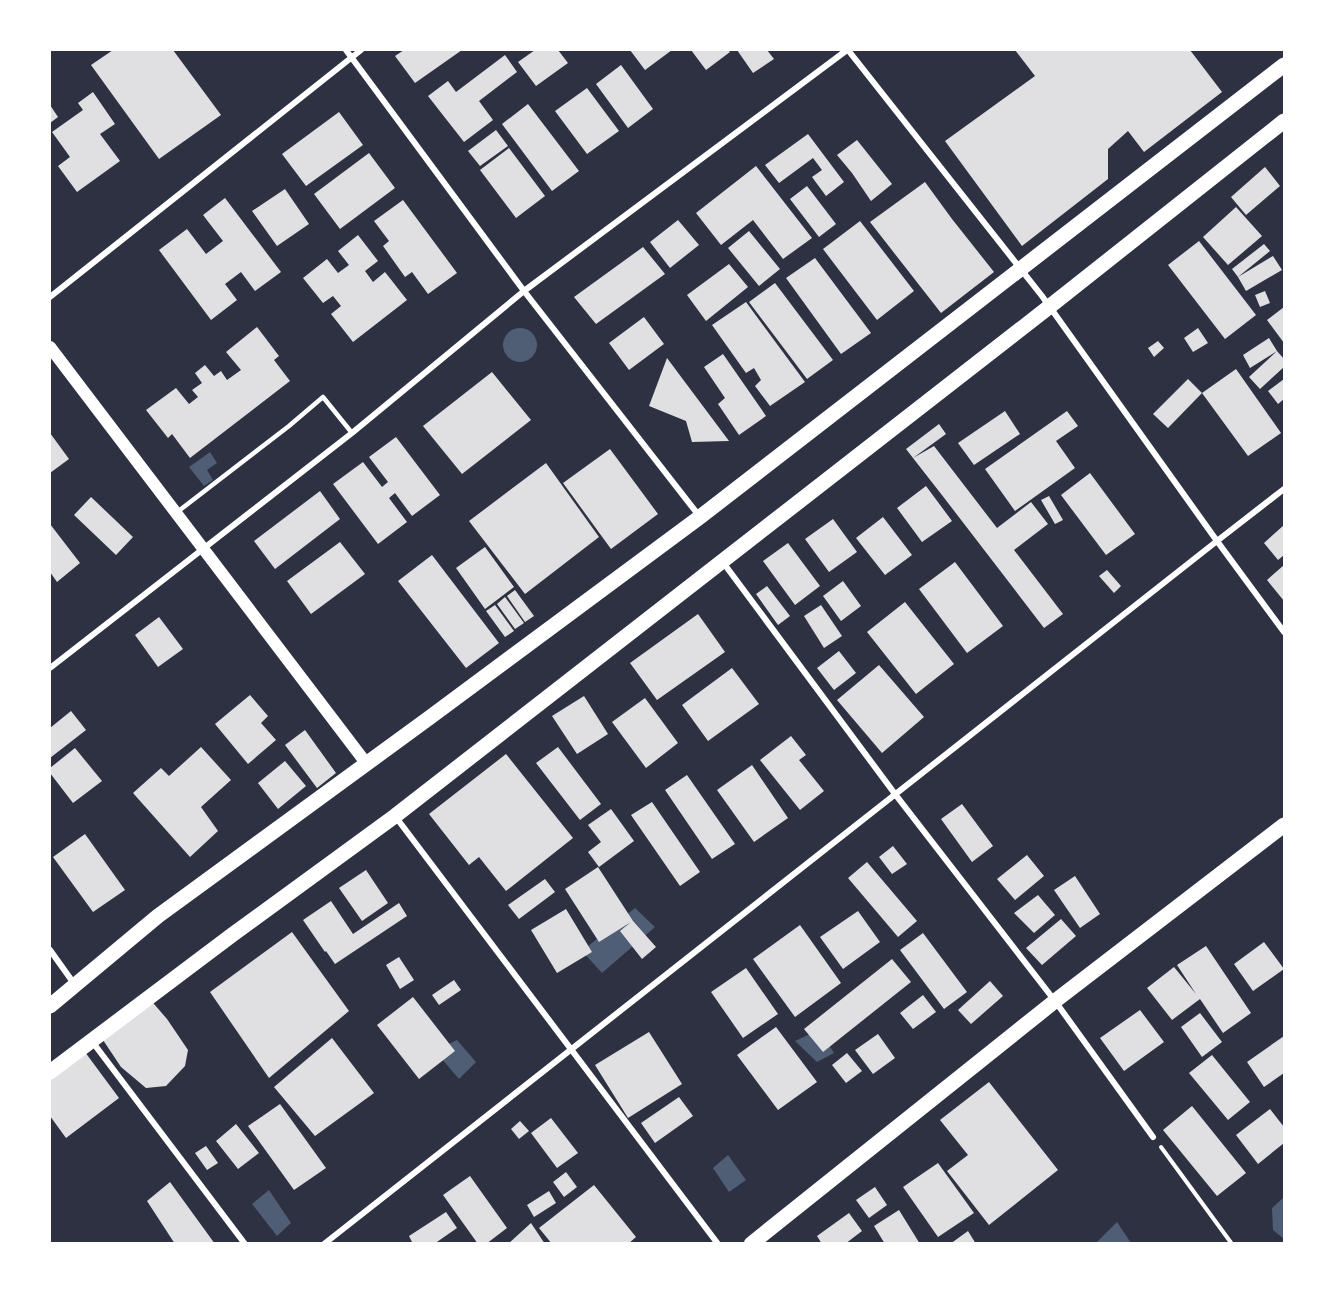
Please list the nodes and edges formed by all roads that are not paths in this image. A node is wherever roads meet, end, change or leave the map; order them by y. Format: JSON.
{"nodes":[{"id":1,"x":346,"y":50,"type":"edge"},
{"id":2,"x":361,"y":50,"type":"edge"},
{"id":3,"x":847,"y":50,"type":"edge"},
{"id":4,"x":351,"y":57,"type":"junction"},
{"id":5,"x":1284,"y":65,"type":"edge"},
{"id":6,"x":1284,"y":121,"type":"edge"},
{"id":7,"x":1020,"y":270,"type":"junction"},
{"id":8,"x":524,"y":291,"type":"junction"},
{"id":9,"x":50,"y":297,"type":"edge"},
{"id":10,"x":1049,"y":307,"type":"junction"},
{"id":11,"x":50,"y":347,"type":"edge"},
{"id":12,"x":352,"y":433,"type":"junction"},
{"id":13,"x":1284,"y":489,"type":"edge"},
{"id":14,"x":176,"y":513,"type":"junction"},
{"id":15,"x":699,"y":516,"type":"junction"},
{"id":16,"x":1217,"y":541,"type":"junction"},
{"id":17,"x":202,"y":548,"type":"junction"},
{"id":18,"x":722,"y":561,"type":"junction"},
{"id":19,"x":1284,"y":632,"type":"edge"},
{"id":20,"x":50,"y":668,"type":"edge"},
{"id":21,"x":366,"y":763,"type":"junction"},
{"id":22,"x":896,"y":794,"type":"junction"},
{"id":23,"x":395,"y":816,"type":"junction"},
{"id":24,"x":1284,"y":825,"type":"edge"},
{"id":25,"x":50,"y":950,"type":"edge"},
{"id":26,"x":75,"y":985,"type":"junction"},
{"id":27,"x":1055,"y":1001,"type":"junction"},
{"id":28,"x":50,"y":1006,"type":"edge"},
{"id":29,"x":91,"y":1040,"type":"junction"},
{"id":30,"x":571,"y":1049,"type":"junction"},
{"id":31,"x":50,"y":1072,"type":"edge"},
{"id":32,"x":1153,"y":1137,"type":"road end"},
{"id":33,"x":244,"y":1244,"type":"edge"},
{"id":34,"x":324,"y":1244,"type":"edge"},
{"id":35,"x":718,"y":1244,"type":"edge"},
{"id":36,"x":751,"y":1244,"type":"edge"}],
"edges":[{"from":1,"to":4,"type":"street"},
{"from":2,"to":4,"type":"street"},
{"from":3,"to":7,"type":"street"},
{"from":3,"to":8,"type":"street"},
{"from":4,"to":8,"type":"street"},
{"from":4,"to":9,"type":"street"},
{"from":5,"to":7,"type":"main road"},
{"from":6,"to":10,"type":"main road"},
{"from":7,"to":10,"type":"street"},
{"from":7,"to":15,"type":"main road"},
{"from":8,"to":12,"type":"street"},
{"from":8,"to":15,"type":"street"},
{"from":10,"to":16,"type":"street"},
{"from":10,"to":18,"type":"main road"},
{"from":11,"to":14,"type":"main road"},
{"from":12,"to":14,"type":"lane"},
{"from":12,"to":17,"type":"street"},
{"from":13,"to":16,"type":"street"},
{"from":14,"to":17,"type":"main road"},
{"from":15,"to":21,"type":"main road"},
{"from":16,"to":19,"type":"street"},
{"from":16,"to":22,"type":"street"},
{"from":17,"to":20,"type":"street"},
{"from":17,"to":21,"type":"main road"},
{"from":18,"to":22,"type":"street"},
{"from":18,"to":23,"type":"main road"},
{"from":21,"to":26,"type":"main road"},
{"from":22,"to":27,"type":"street"},
{"from":22,"to":30,"type":"street"},
{"from":23,"to":29,"type":"main road"},
{"from":23,"to":30,"type":"street"},
{"from":24,"to":27,"type":"main road"},
{"from":25,"to":26,"type":"street"},
{"from":26,"to":28,"type":"main road"},
{"from":27,"to":32,"type":"street"},
{"from":27,"to":36,"type":"main road"},
{"from":29,"to":31,"type":"main road"},
{"from":29,"to":33,"type":"street"},
{"from":30,"to":34,"type":"street"},
{"from":30,"to":35,"type":"street"}]}
